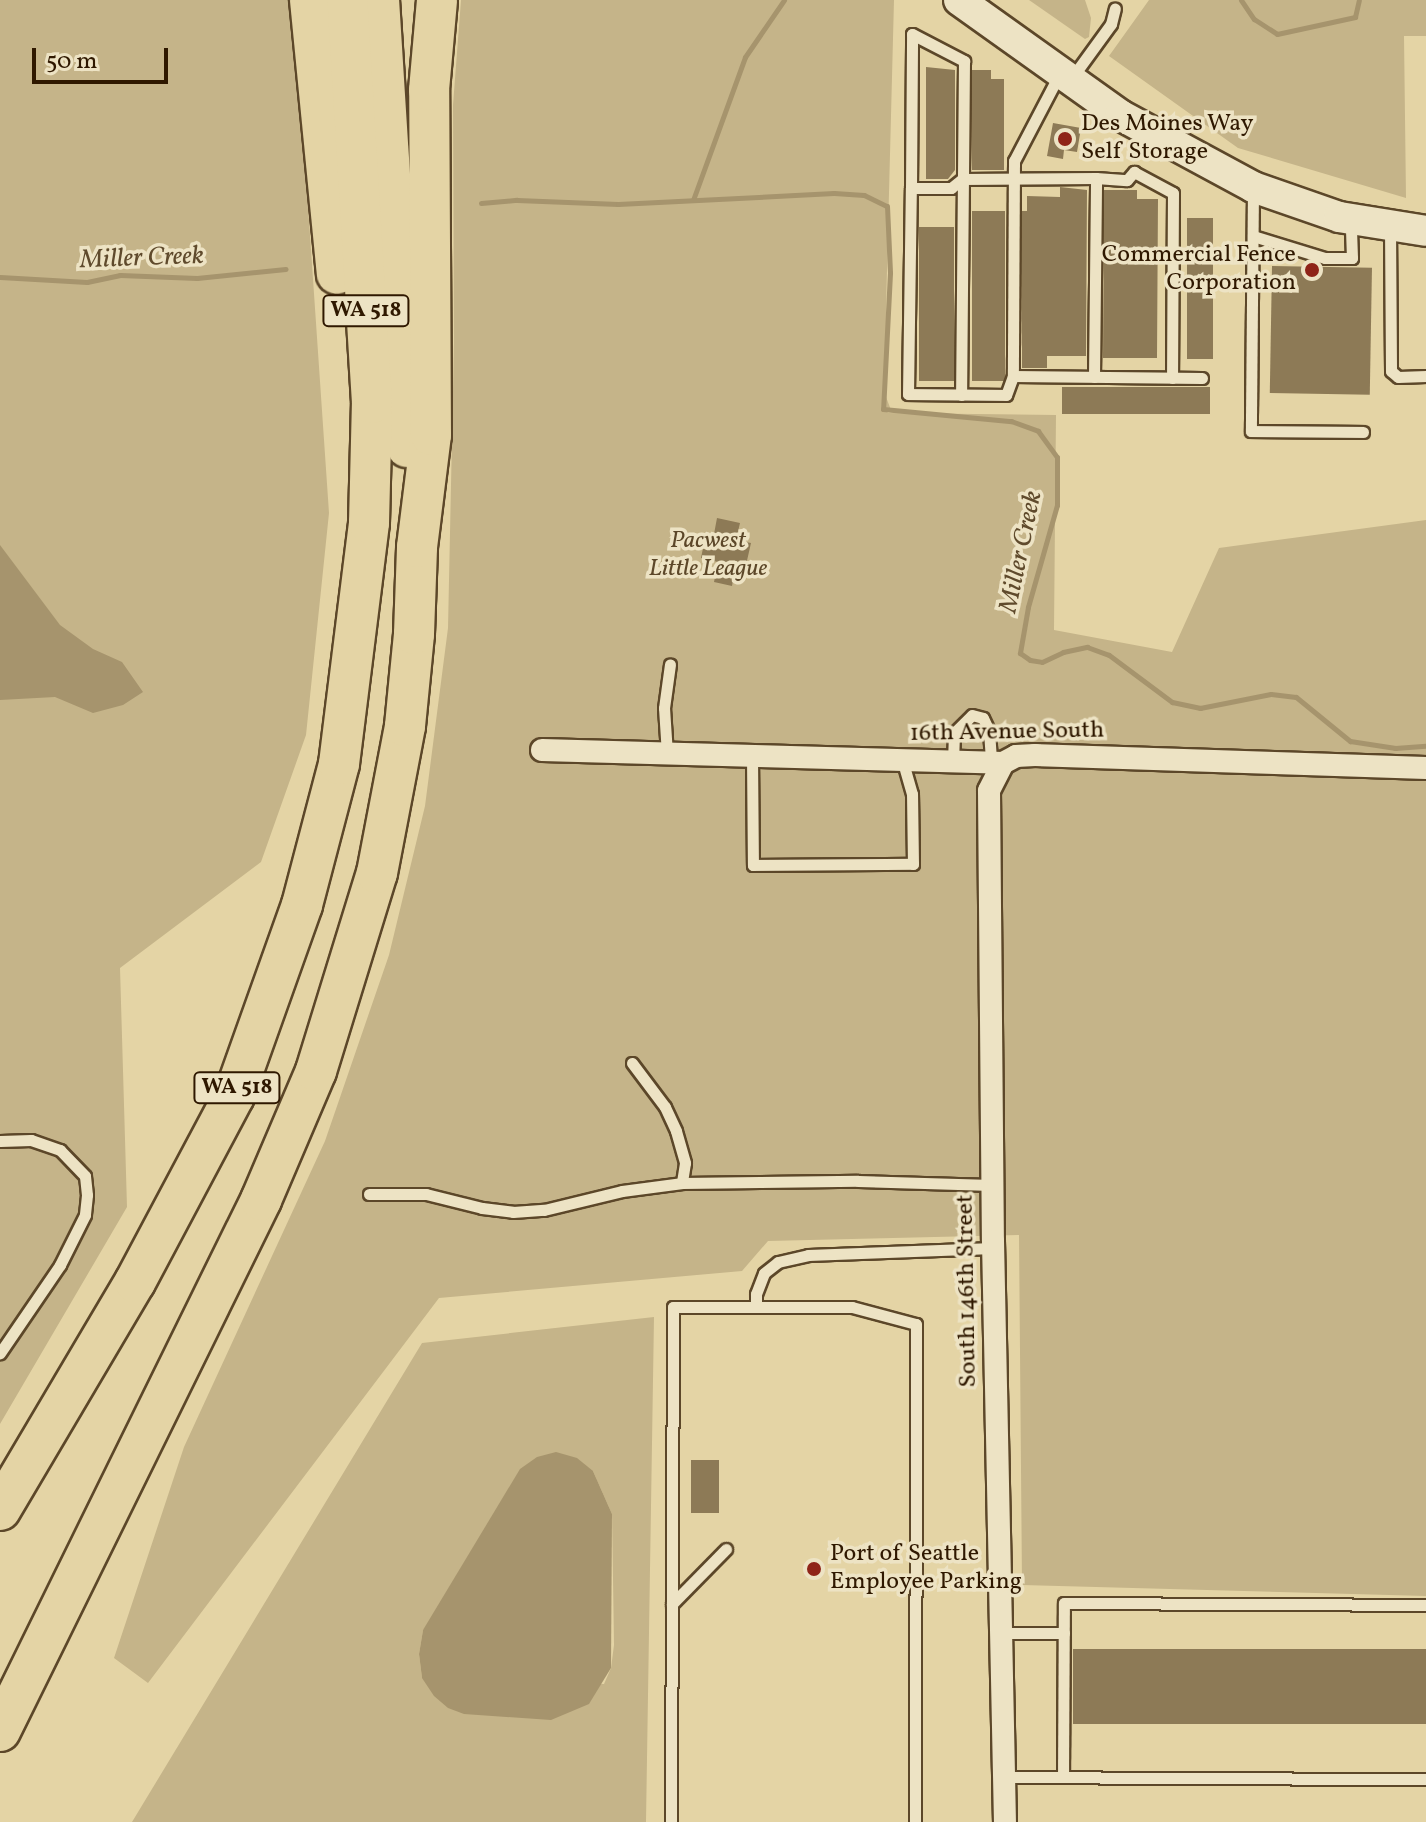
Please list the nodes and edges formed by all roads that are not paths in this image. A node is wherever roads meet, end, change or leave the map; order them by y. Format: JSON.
{"nodes":[{"id":1,"x":310,"y":0,"type":"edge"},
{"id":2,"x":347,"y":0,"type":"edge"},
{"id":3,"x":379,"y":0,"type":"edge"},
{"id":4,"x":437,"y":0,"type":"edge"},
{"id":5,"x":959,"y":0,"type":"edge"},
{"id":6,"x":1115,"y":8,"type":"dead end"},
{"id":7,"x":1066,"y":76,"type":"junction"},
{"id":8,"x":1014,"y":178,"type":"junction"},
{"id":9,"x":1096,"y":178,"type":"junction"},
{"id":10,"x":962,"y":179,"type":"junction"},
{"id":11,"x":1253,"y":187,"type":"junction"},
{"id":12,"x":911,"y":188,"type":"junction"},
{"id":13,"x":1351,"y":219,"type":"junction"},
{"id":14,"x":1390,"y":225,"type":"junction"},
{"id":15,"x":1426,"y":231,"type":"edge"},
{"id":16,"x":1253,"y":236,"type":"junction"},
{"id":17,"x":1013,"y":376,"type":"junction"},
{"id":18,"x":1426,"y":376,"type":"edge"},
{"id":19,"x":1094,"y":377,"type":"junction"},
{"id":20,"x":1172,"y":378,"type":"junction"},
{"id":21,"x":1202,"y":378,"type":"dead end"},
{"id":22,"x":961,"y":395,"type":"junction"},
{"id":23,"x":1363,"y":432,"type":"dead end"},
{"id":24,"x":417,"y":547,"type":"junction"},
{"id":25,"x":359,"y":621,"type":"junction"},
{"id":26,"x":670,"y":664,"type":"dead end"},
{"id":27,"x":542,"y":750,"type":"dead end"},
{"id":28,"x":667,"y":754,"type":"junction"},
{"id":29,"x":752,"y":756,"type":"junction"},
{"id":30,"x":902,"y":760,"type":"junction"},
{"id":31,"x":953,"y":762,"type":"junction"},
{"id":32,"x":997,"y":763,"type":"junction"},
{"id":33,"x":1426,"y":768,"type":"edge"},
{"id":34,"x":632,"y":1063,"type":"dead end"},
{"id":35,"x":0,"y":1141,"type":"edge"},
{"id":36,"x":682,"y":1183,"type":"junction"},
{"id":37,"x":992,"y":1185,"type":"junction"},
{"id":38,"x":369,"y":1194,"type":"dead end"},
{"id":39,"x":993,"y":1248,"type":"junction"},
{"id":40,"x":756,"y":1307,"type":"junction"},
{"id":41,"x":0,"y":1353,"type":"edge"},
{"id":42,"x":0,"y":1510,"type":"edge"},
{"id":43,"x":726,"y":1549,"type":"dead end"},
{"id":44,"x":672,"y":1604,"type":"junction"},
{"id":45,"x":1426,"y":1605,"type":"edge"},
{"id":46,"x":1001,"y":1633,"type":"junction"},
{"id":47,"x":1064,"y":1633,"type":"junction"},
{"id":48,"x":0,"y":1731,"type":"edge"},
{"id":49,"x":1004,"y":1777,"type":"junction"},
{"id":50,"x":1063,"y":1777,"type":"junction"},
{"id":51,"x":1426,"y":1779,"type":"edge"},
{"id":52,"x":671,"y":1822,"type":"edge"},
{"id":53,"x":915,"y":1822,"type":"edge"},
{"id":54,"x":1005,"y":1822,"type":"edge"}],
"edges":[{"from":1,"to":25,"type":"highway"},
{"from":2,"to":25,"type":"highway","number":"WA 518"},
{"from":3,"to":24,"type":"highway","number":"WA 518"},
{"from":4,"to":24,"type":"highway"},
{"from":5,"to":7,"type":"main road"},
{"from":6,"to":7,"type":"lane"},
{"from":7,"to":8,"type":"lane"},
{"from":7,"to":11,"type":"main road"},
{"from":8,"to":9,"type":"lane"},
{"from":8,"to":10,"type":"lane"},
{"from":8,"to":17,"type":"lane"},
{"from":9,"to":19,"type":"lane"},
{"from":9,"to":20,"type":"lane"},
{"from":10,"to":12,"type":"lane"},
{"from":10,"to":12,"type":"lane"},
{"from":10,"to":22,"type":"lane"},
{"from":11,"to":13,"type":"main road"},
{"from":11,"to":16,"type":"lane"},
{"from":12,"to":22,"type":"lane"},
{"from":13,"to":14,"type":"main road"},
{"from":13,"to":16,"type":"lane"},
{"from":14,"to":15,"type":"main road"},
{"from":14,"to":18,"type":"lane"},
{"from":16,"to":23,"type":"lane"},
{"from":17,"to":19,"type":"lane"},
{"from":17,"to":22,"type":"lane"},
{"from":19,"to":20,"type":"lane"},
{"from":20,"to":21,"type":"lane"},
{"from":24,"to":48,"type":"highway","number":"WA 518"},
{"from":25,"to":42,"type":"highway","number":"WA 518"},
{"from":26,"to":28,"type":"lane"},
{"from":27,"to":28,"type":"street","name":"16th Avenue South"},
{"from":28,"to":29,"type":"street","name":"16th Avenue South"},
{"from":29,"to":30,"type":"street","name":"16th Avenue South"},
{"from":29,"to":30,"type":"lane"},
{"from":30,"to":31,"type":"street","name":"16th Avenue South"},
{"from":31,"to":32,"type":"street","name":"16th Avenue South"},
{"from":31,"to":32,"type":"lane"},
{"from":32,"to":33,"type":"street","name":"16th Avenue South"},
{"from":32,"to":37,"type":"street","name":"South 146th Street"},
{"from":34,"to":36,"type":"lane"},
{"from":35,"to":41,"type":"lane"},
{"from":36,"to":37,"type":"lane"},
{"from":36,"to":38,"type":"lane"},
{"from":37,"to":39,"type":"street","name":"South 146th Street"},
{"from":39,"to":40,"type":"lane"},
{"from":39,"to":46,"type":"street","name":"South 146th Street"},
{"from":40,"to":44,"type":"lane"},
{"from":40,"to":53,"type":"lane"},
{"from":43,"to":44,"type":"lane"},
{"from":44,"to":52,"type":"lane"},
{"from":45,"to":47,"type":"lane"},
{"from":46,"to":47,"type":"lane"},
{"from":46,"to":49,"type":"street","name":"South 146th Street"},
{"from":47,"to":50,"type":"lane"},
{"from":49,"to":50,"type":"lane"},
{"from":49,"to":54,"type":"street","name":"South 146th Street"},
{"from":50,"to":51,"type":"lane"}]}
